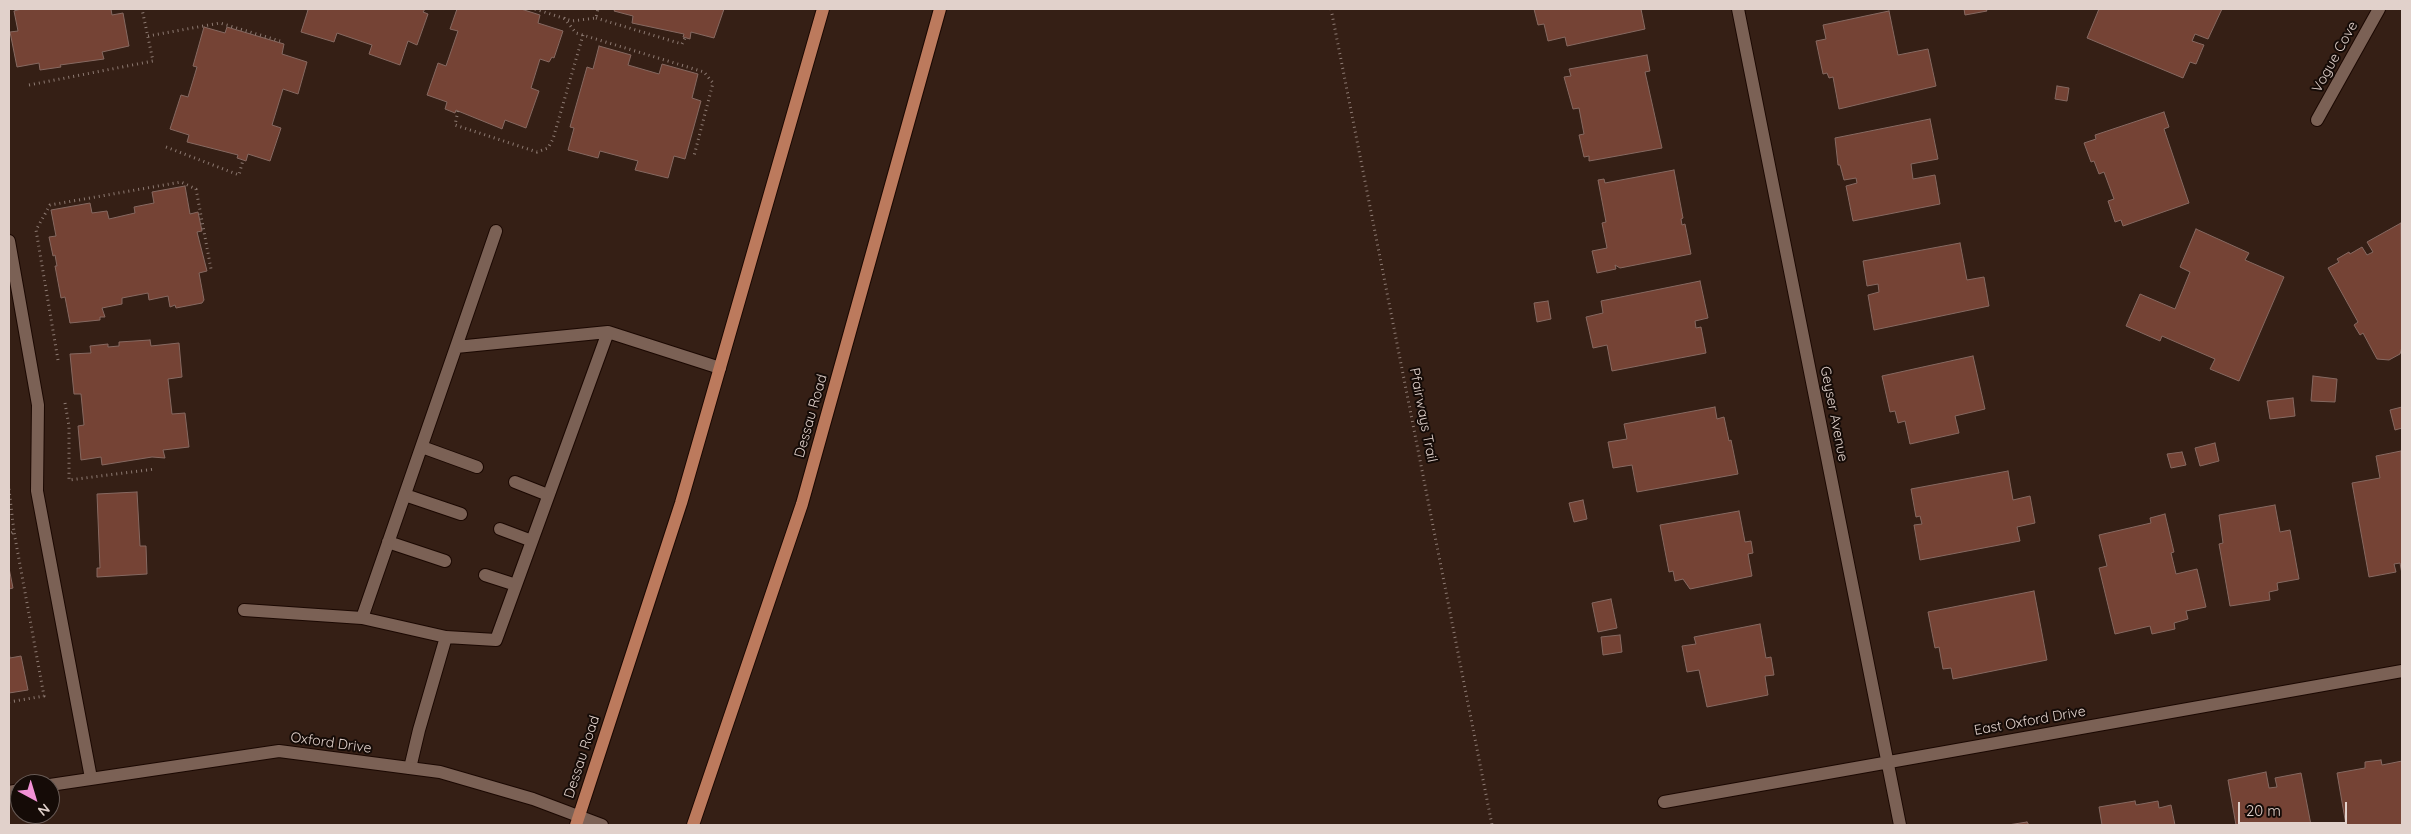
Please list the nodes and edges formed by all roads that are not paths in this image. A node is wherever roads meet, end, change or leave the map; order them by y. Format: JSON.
{"nodes":[{"id":1,"x":823,"y":9,"type":"edge"},
{"id":2,"x":940,"y":9,"type":"edge"},
{"id":3,"x":1738,"y":9,"type":"edge"},
{"id":4,"x":2379,"y":9,"type":"edge"},
{"id":5,"x":2317,"y":120,"type":"dead end"},
{"id":6,"x":496,"y":231,"type":"dead end"},
{"id":7,"x":9,"y":241,"type":"edge"},
{"id":8,"x":608,"y":332,"type":"junction"},
{"id":9,"x":456,"y":347,"type":"junction"},
{"id":10,"x":720,"y":368,"type":"junction"},
{"id":11,"x":422,"y":446,"type":"junction"},
{"id":12,"x":477,"y":468,"type":"dead end"},
{"id":13,"x":515,"y":482,"type":"dead end"},
{"id":14,"x":405,"y":495,"type":"junction"},
{"id":15,"x":548,"y":495,"type":"junction"},
{"id":16,"x":460,"y":514,"type":"dead end"},
{"id":17,"x":500,"y":529,"type":"dead end"},
{"id":18,"x":532,"y":541,"type":"junction"},
{"id":19,"x":388,"y":542,"type":"junction"},
{"id":20,"x":445,"y":561,"type":"dead end"},
{"id":21,"x":485,"y":575,"type":"dead end"},
{"id":22,"x":516,"y":584,"type":"junction"},
{"id":23,"x":244,"y":610,"type":"dead end"},
{"id":24,"x":362,"y":618,"type":"junction"},
{"id":25,"x":446,"y":637,"type":"junction"},
{"id":26,"x":2402,"y":671,"type":"edge"},
{"id":27,"x":1889,"y":762,"type":"junction"},
{"id":28,"x":410,"y":768,"type":"junction"},
{"id":29,"x":91,"y":778,"type":"junction"},
{"id":30,"x":60,"y":783,"type":"edge"},
{"id":31,"x":1664,"y":802,"type":"dead end"},
{"id":32,"x":577,"y":821,"type":"edge"},
{"id":33,"x":602,"y":825,"type":"edge"},
{"id":34,"x":693,"y":825,"type":"edge"},
{"id":35,"x":1900,"y":825,"type":"edge"}],
"edges":[{"from":1,"to":10,"type":"main road","name":"Dessau Road"},
{"from":2,"to":34,"type":"main road","name":"Dessau Road"},
{"from":3,"to":27,"type":"street","name":"Geyser Avenue"},
{"from":4,"to":5,"type":"street","name":"Vogue Cove"},
{"from":6,"to":9,"type":"street"},
{"from":7,"to":29,"type":"street"},
{"from":8,"to":9,"type":"street"},
{"from":8,"to":10,"type":"street"},
{"from":8,"to":15,"type":"street"},
{"from":9,"to":11,"type":"street"},
{"from":10,"to":32,"type":"main road","name":"Dessau Road"},
{"from":11,"to":12,"type":"street"},
{"from":11,"to":14,"type":"street"},
{"from":13,"to":15,"type":"street"},
{"from":14,"to":16,"type":"street"},
{"from":14,"to":19,"type":"street"},
{"from":15,"to":18,"type":"street"},
{"from":17,"to":18,"type":"street"},
{"from":18,"to":22,"type":"street"},
{"from":19,"to":20,"type":"street"},
{"from":19,"to":24,"type":"street"},
{"from":21,"to":22,"type":"street"},
{"from":22,"to":25,"type":"street"},
{"from":23,"to":24,"type":"street"},
{"from":24,"to":25,"type":"street"},
{"from":25,"to":28,"type":"street"},
{"from":26,"to":27,"type":"street","name":"East Oxford Drive"},
{"from":27,"to":31,"type":"street","name":"East Oxford Drive"},
{"from":27,"to":35,"type":"street","name":"Geyser Avenue"},
{"from":28,"to":29,"type":"street","name":"Oxford Drive"},
{"from":28,"to":32,"type":"street","name":"Oxford Drive"},
{"from":29,"to":30,"type":"street","name":"Oxford Drive"},
{"from":32,"to":33,"type":"street","name":"Oxford Drive"}]}
